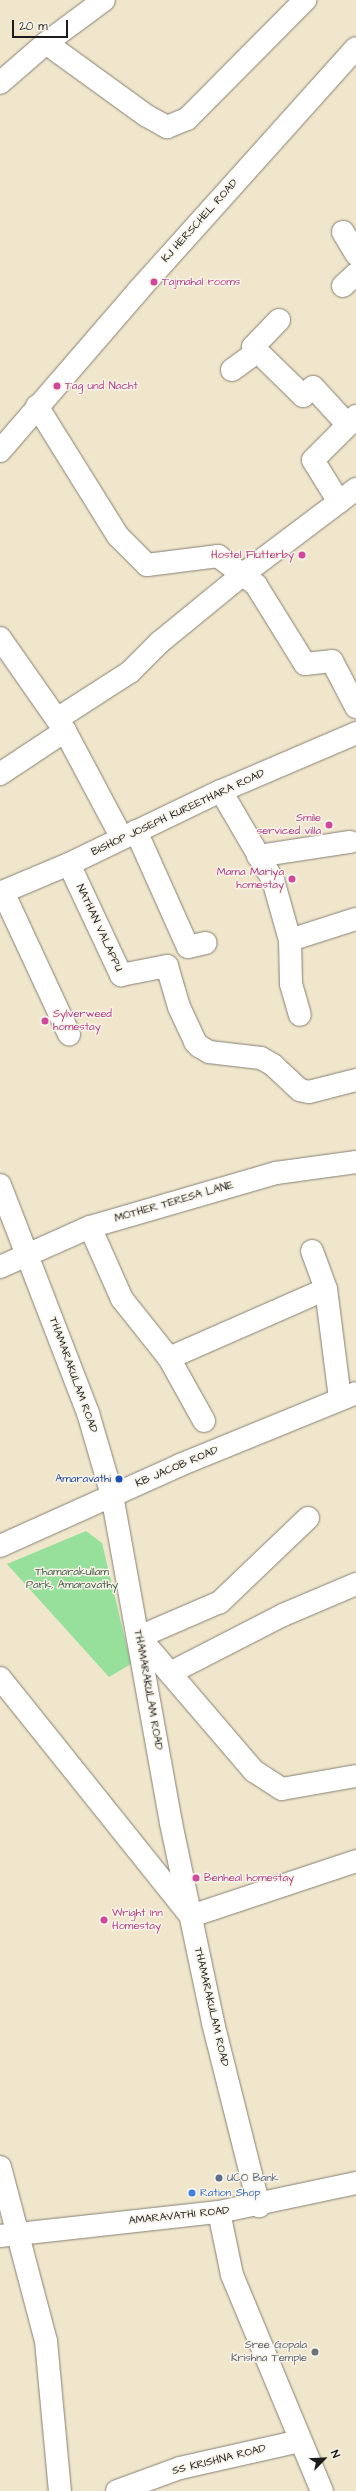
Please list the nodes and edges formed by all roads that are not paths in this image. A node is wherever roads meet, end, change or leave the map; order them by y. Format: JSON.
{"nodes":[{"id":1,"x":104,"y":0,"type":"edge"},
{"id":2,"x":305,"y":0,"type":"edge"},
{"id":3,"x":46,"y":43,"type":"junction"},
{"id":4,"x":356,"y":48,"type":"edge"},
{"id":5,"x":0,"y":82,"type":"edge"},
{"id":6,"x":343,"y":232,"type":"dead end"},
{"id":7,"x":356,"y":254,"type":"edge"},
{"id":8,"x":278,"y":320,"type":"dead end"},
{"id":9,"x":258,"y":351,"type":"junction"},
{"id":10,"x":232,"y":370,"type":"dead end"},
{"id":11,"x":37,"y":406,"type":"junction"},
{"id":12,"x":352,"y":420,"type":"edge"},
{"id":13,"x":0,"y":451,"type":"edge"},
{"id":14,"x":356,"y":489,"type":"edge"},
{"id":15,"x":339,"y":502,"type":"junction"},
{"id":16,"x":242,"y":575,"type":"junction"},
{"id":17,"x":0,"y":638,"type":"edge"},
{"id":18,"x":348,"y":673,"type":"edge"},
{"id":19,"x":356,"y":707,"type":"edge"},
{"id":20,"x":61,"y":725,"type":"junction"},
{"id":21,"x":356,"y":733,"type":"edge"},
{"id":22,"x":0,"y":774,"type":"edge"},
{"id":23,"x":221,"y":791,"type":"junction"},
{"id":24,"x":129,"y":834,"type":"junction"},
{"id":25,"x":350,"y":842,"type":"dead end"},
{"id":26,"x":258,"y":856,"type":"junction"},
{"id":27,"x":69,"y":864,"type":"junction"},
{"id":28,"x":1,"y":892,"type":"edge"},
{"id":29,"x":356,"y":918,"type":"edge"},
{"id":30,"x":290,"y":940,"type":"junction"},
{"id":31,"x":206,"y":943,"type":"dead end"},
{"id":32,"x":300,"y":1015,"type":"dead end"},
{"id":33,"x":69,"y":1034,"type":"dead end"},
{"id":34,"x":356,"y":1080,"type":"edge"},
{"id":35,"x":356,"y":1162,"type":"edge"},
{"id":36,"x":0,"y":1185,"type":"edge"},
{"id":37,"x":90,"y":1227,"type":"junction"},
{"id":38,"x":312,"y":1251,"type":"dead end"},
{"id":39,"x":28,"y":1254,"type":"junction"},
{"id":40,"x":0,"y":1267,"type":"edge"},
{"id":41,"x":326,"y":1290,"type":"junction"},
{"id":42,"x":169,"y":1358,"type":"junction"},
{"id":43,"x":348,"y":1396,"type":"edge"},
{"id":44,"x":204,"y":1421,"type":"dead end"},
{"id":45,"x":112,"y":1495,"type":"junction"},
{"id":46,"x":308,"y":1518,"type":"dead end"},
{"id":47,"x":0,"y":1546,"type":"edge"},
{"id":48,"x":356,"y":1584,"type":"edge"},
{"id":49,"x":139,"y":1637,"type":"junction"},
{"id":50,"x":170,"y":1673,"type":"junction"},
{"id":51,"x":0,"y":1678,"type":"edge"},
{"id":52,"x":356,"y":1776,"type":"edge"},
{"id":53,"x":356,"y":1861,"type":"edge"},
{"id":54,"x":191,"y":1916,"type":"junction"},
{"id":55,"x":0,"y":2167,"type":"edge"},
{"id":56,"x":356,"y":2183,"type":"edge"},
{"id":57,"x":259,"y":2206,"type":"junction"},
{"id":58,"x":219,"y":2212,"type":"junction"},
{"id":59,"x":8,"y":2234,"type":"edge"},
{"id":60,"x":300,"y":2441,"type":"junction"},
{"id":61,"x":60,"y":2491,"type":"edge"},
{"id":62,"x":117,"y":2491,"type":"edge"},
{"id":63,"x":322,"y":2491,"type":"edge"}],
"edges":[{"from":1,"to":3,"type":"street"},
{"from":2,"to":3,"type":"street"},
{"from":3,"to":5,"type":"street"},
{"from":4,"to":11,"type":"street","name":"KJ HERSCHEL ROAD"},
{"from":6,"to":7,"type":"street"},
{"from":8,"to":9,"type":"street"},
{"from":9,"to":10,"type":"street"},
{"from":9,"to":12,"type":"street"},
{"from":11,"to":13,"type":"street","name":"KJ HERSCHEL ROAD"},
{"from":11,"to":16,"type":"street"},
{"from":12,"to":15,"type":"street"},
{"from":14,"to":15,"type":"street"},
{"from":15,"to":16,"type":"street"},
{"from":16,"to":18,"type":"street"},
{"from":16,"to":20,"type":"street"},
{"from":17,"to":20,"type":"street"},
{"from":18,"to":19,"type":"street"},
{"from":20,"to":22,"type":"street"},
{"from":20,"to":24,"type":"street"},
{"from":21,"to":23,"type":"street","name":"BISHOP JOSEPH KUREETHARA ROAD"},
{"from":23,"to":24,"type":"street","name":"BISHOP JOSEPH KUREETHARA ROAD"},
{"from":23,"to":26,"type":"street"},
{"from":24,"to":27,"type":"street","name":"BISHOP JOSEPH KUREETHARA ROAD"},
{"from":24,"to":31,"type":"street"},
{"from":25,"to":26,"type":"street"},
{"from":26,"to":30,"type":"street"},
{"from":27,"to":28,"type":"street","name":"BISHOP JOSEPH KUREETHARA ROAD"},
{"from":27,"to":34,"type":"street","name":"NATHAN VALAPPU"},
{"from":28,"to":33,"type":"street"},
{"from":29,"to":30,"type":"street"},
{"from":30,"to":32,"type":"street"},
{"from":35,"to":37,"type":"street","name":"MOTHER TERESA LANE"},
{"from":36,"to":39,"type":"street","name":"THAMARAKULAM ROAD"},
{"from":37,"to":39,"type":"street","name":"MOTHER TERESA LANE"},
{"from":37,"to":42,"type":"street"},
{"from":38,"to":41,"type":"street"},
{"from":39,"to":40,"type":"street","name":"MOTHER TERESA LANE"},
{"from":39,"to":45,"type":"street","name":"THAMARAKULAM ROAD"},
{"from":41,"to":42,"type":"street"},
{"from":41,"to":43,"type":"street"},
{"from":42,"to":44,"type":"street"},
{"from":43,"to":45,"type":"street","name":"KB JACOB ROAD"},
{"from":45,"to":47,"type":"street","name":"KB JACOB ROAD"},
{"from":45,"to":49,"type":"street","name":"THAMARAKULAM ROAD"},
{"from":46,"to":49,"type":"street"},
{"from":48,"to":50,"type":"street"},
{"from":49,"to":50,"type":"street"},
{"from":49,"to":54,"type":"street","name":"THAMARAKULAM ROAD"},
{"from":50,"to":52,"type":"street"},
{"from":51,"to":54,"type":"street"},
{"from":53,"to":54,"type":"street"},
{"from":54,"to":57,"type":"street","name":"THAMARAKULAM ROAD"},
{"from":55,"to":59,"type":"street"},
{"from":56,"to":57,"type":"street","name":"AMARAVATHI ROAD"},
{"from":57,"to":58,"type":"street","name":"AMARAVATHI ROAD"},
{"from":58,"to":59,"type":"street","name":"AMARAVATHI ROAD"},
{"from":58,"to":60,"type":"street"},
{"from":59,"to":61,"type":"street"},
{"from":60,"to":62,"type":"street","name":"SS KRISHNA ROAD"},
{"from":60,"to":63,"type":"street"}]}
